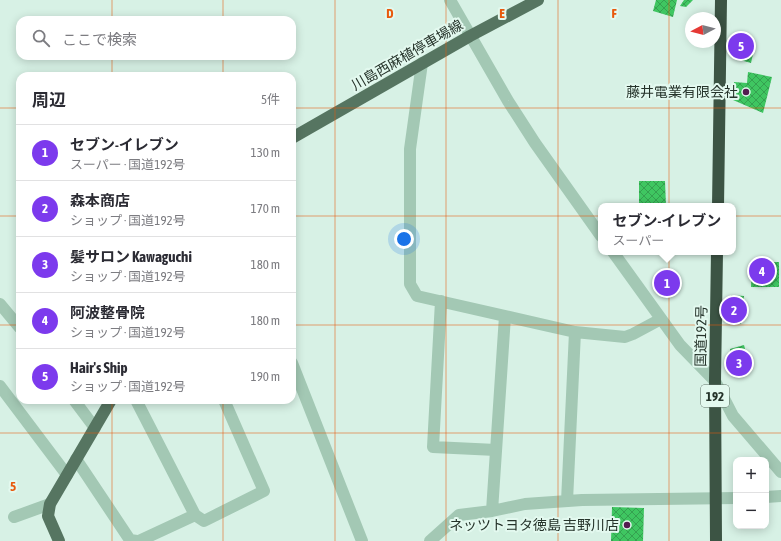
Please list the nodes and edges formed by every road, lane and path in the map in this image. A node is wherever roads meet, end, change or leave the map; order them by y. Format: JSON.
{"nodes":[{"id":1,"x":450,"y":0,"type":"edge"},
{"id":2,"x":538,"y":0,"type":"edge"},
{"id":3,"x":721,"y":0,"type":"edge"},
{"id":4,"x":470,"y":36,"type":"junction"},
{"id":5,"x":422,"y":63,"type":"junction"},
{"id":6,"x":296,"y":136,"type":"edge"},
{"id":7,"x":718,"y":203,"type":"edge"},
{"id":8,"x":598,"y":232,"type":"edge"},
{"id":9,"x":615,"y":255,"type":"edge"},
{"id":10,"x":717,"y":255,"type":"edge"},
{"id":11,"x":441,"y":301,"type":"junction"},
{"id":12,"x":0,"y":304,"type":"edge"},
{"id":13,"x":505,"y":316,"type":"junction"},
{"id":14,"x":661,"y":319,"type":"junction"},
{"id":15,"x":16,"y":322,"type":"edge"},
{"id":16,"x":575,"y":332,"type":"junction"},
{"id":17,"x":296,"y":373,"type":"edge"},
{"id":18,"x":715,"y":381,"type":"junction"},
{"id":19,"x":0,"y":386,"type":"edge"},
{"id":20,"x":77,"y":404,"type":"edge"},
{"id":21,"x":109,"y":404,"type":"edge"},
{"id":22,"x":138,"y":404,"type":"edge"},
{"id":23,"x":226,"y":404,"type":"edge"},
{"id":24,"x":94,"y":428,"type":"junction"},
{"id":25,"x":496,"y":450,"type":"junction"},
{"id":26,"x":76,"y":459,"type":"junction"},
{"id":27,"x":781,"y":472,"type":"edge"},
{"id":28,"x":67,"y":475,"type":"junction"},
{"id":29,"x":781,"y":496,"type":"edge"},
{"id":30,"x":769,"y":497,"type":"edge"},
{"id":31,"x":733,"y":498,"type":"edge"},
{"id":32,"x":716,"y":499,"type":"junction"},
{"id":33,"x":567,"y":501,"type":"junction"},
{"id":34,"x":50,"y":504,"type":"junction"},
{"id":35,"x":492,"y":511,"type":"junction"},
{"id":36,"x":195,"y":516,"type":"junction"},
{"id":37,"x":14,"y":517,"type":"dead end"},
{"id":38,"x":59,"y":541,"type":"edge"},
{"id":39,"x":138,"y":541,"type":"edge"},
{"id":40,"x":362,"y":541,"type":"edge"},
{"id":41,"x":430,"y":541,"type":"edge"},
{"id":42,"x":716,"y":541,"type":"edge"}],
"edges":[{"from":1,"to":4,"type":"street"},
{"from":2,"to":4,"type":"main road","name":"川島西麻植停車場線"},
{"from":3,"to":7,"type":"highway"},
{"from":4,"to":5,"type":"main road","name":"川島西麻植停車場線"},
{"from":4,"to":8,"type":"street"},
{"from":5,"to":6,"type":"main road","name":"川島西麻植停車場線"},
{"from":5,"to":11,"type":"street"},
{"from":9,"to":14,"type":"street"},
{"from":10,"to":18,"type":"highway","name":"国道192号","number":"192"},
{"from":11,"to":13,"type":"street"},
{"from":11,"to":25,"type":"street"},
{"from":12,"to":15,"type":"street"},
{"from":13,"to":16,"type":"street"},
{"from":13,"to":25,"type":"street"},
{"from":14,"to":16,"type":"street"},
{"from":14,"to":18,"type":"street"},
{"from":16,"to":33,"type":"street"},
{"from":17,"to":40,"type":"street"},
{"from":18,"to":27,"type":"street"},
{"from":18,"to":32,"type":"highway","name":"国道192号","number":"192"},
{"from":19,"to":28,"type":"street"},
{"from":20,"to":24,"type":"street"},
{"from":21,"to":24,"type":"main road"},
{"from":22,"to":36,"type":"street"},
{"from":23,"to":36,"type":"street"},
{"from":24,"to":26,"type":"main road"},
{"from":25,"to":35,"type":"street"},
{"from":26,"to":28,"type":"main road"},
{"from":26,"to":39,"type":"street"},
{"from":28,"to":34,"type":"main road"},
{"from":29,"to":30,"type":"street"},
{"from":31,"to":32,"type":"street"},
{"from":32,"to":33,"type":"street"},
{"from":32,"to":42,"type":"highway","name":"国道192号","number":"192"},
{"from":33,"to":35,"type":"street"},
{"from":34,"to":37,"type":"street"},
{"from":34,"to":38,"type":"main road"},
{"from":35,"to":41,"type":"street"},
{"from":36,"to":39,"type":"street"}]}
